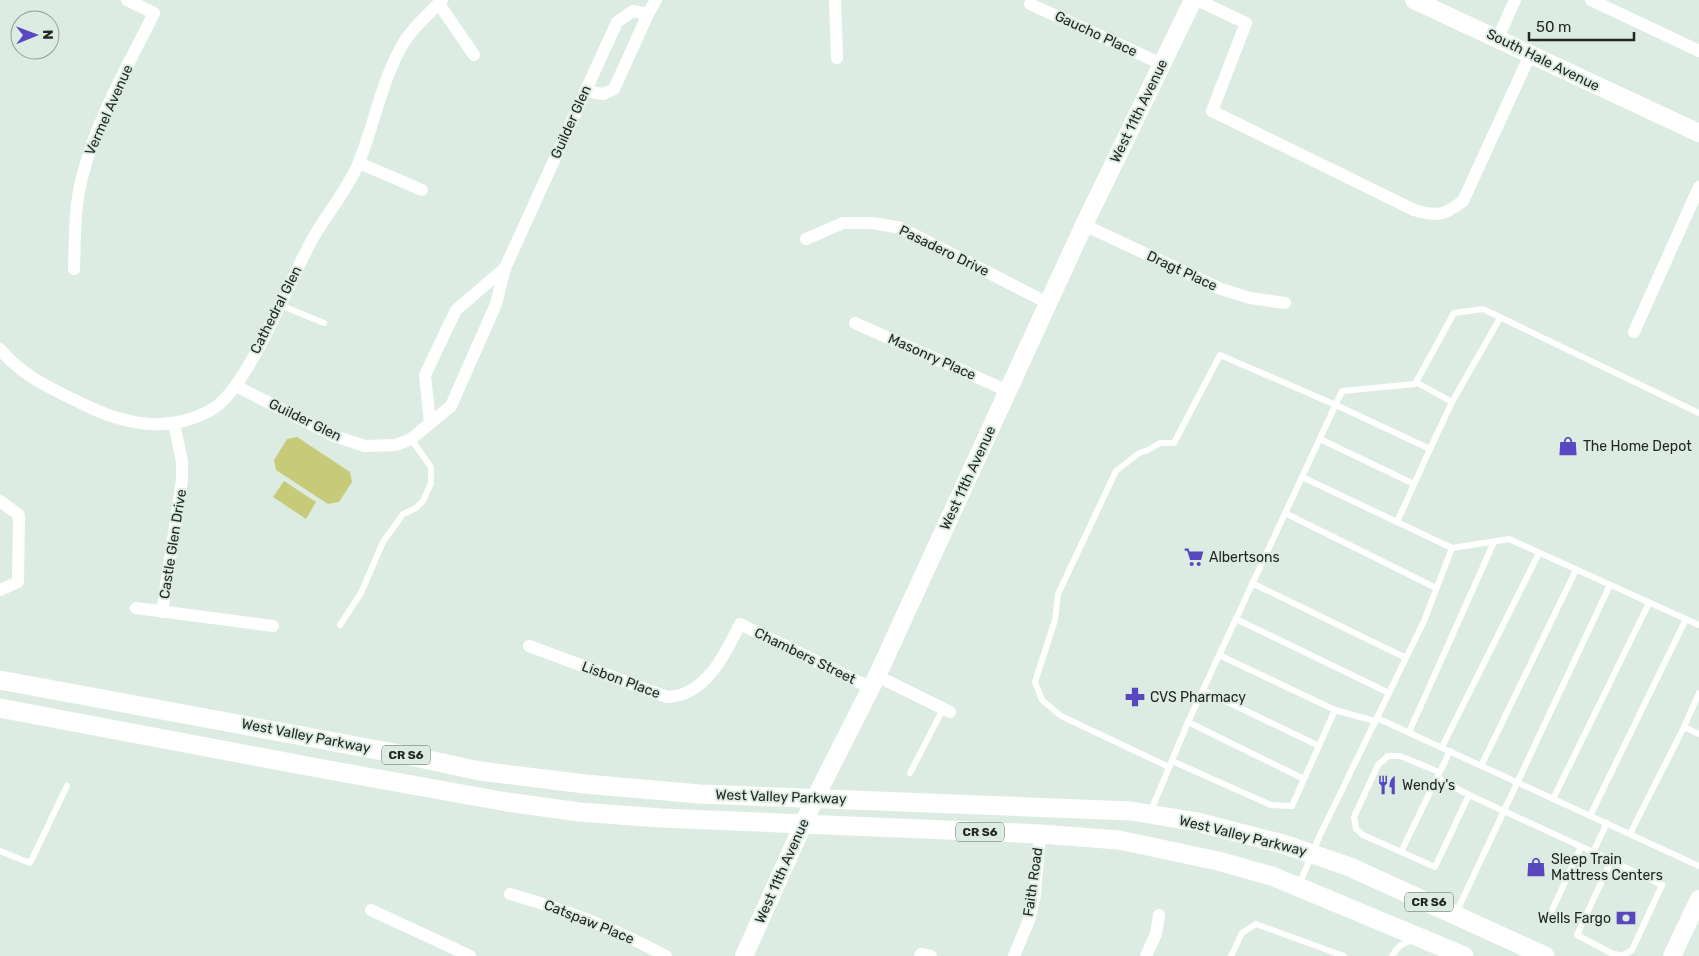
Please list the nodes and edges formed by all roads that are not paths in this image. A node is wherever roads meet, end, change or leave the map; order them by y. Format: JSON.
{"nodes":[{"id":1,"x":127,"y":0,"type":"edge"},
{"id":2,"x":656,"y":0,"type":"edge"},
{"id":3,"x":835,"y":0,"type":"edge"},
{"id":4,"x":1193,"y":0,"type":"edge"},
{"id":5,"x":1197,"y":0,"type":"edge"},
{"id":6,"x":1414,"y":0,"type":"edge"},
{"id":7,"x":1515,"y":0,"type":"edge"},
{"id":8,"x":1591,"y":0,"type":"edge"},
{"id":9,"x":440,"y":2,"type":"edge"},
{"id":10,"x":1030,"y":4,"type":"dead end"},
{"id":11,"x":648,"y":14,"type":"junction"},
{"id":12,"x":1498,"y":38,"type":"junction"},
{"id":13,"x":1699,"y":52,"type":"edge"},
{"id":14,"x":474,"y":55,"type":"dead end"},
{"id":15,"x":1530,"y":55,"type":"junction"},
{"id":16,"x":837,"y":58,"type":"dead end"},
{"id":17,"x":1162,"y":64,"type":"junction"},
{"id":18,"x":585,"y":91,"type":"junction"},
{"id":19,"x":1699,"y":133,"type":"edge"},
{"id":20,"x":359,"y":163,"type":"junction"},
{"id":21,"x":1699,"y":187,"type":"edge"},
{"id":22,"x":422,"y":190,"type":"dead end"},
{"id":23,"x":1084,"y":225,"type":"junction"},
{"id":24,"x":806,"y":239,"type":"dead end"},
{"id":25,"x":505,"y":268,"type":"junction"},
{"id":26,"x":74,"y":269,"type":"dead end"},
{"id":27,"x":1048,"y":303,"type":"junction"},
{"id":28,"x":1285,"y":303,"type":"dead end"},
{"id":29,"x":280,"y":305,"type":"junction"},
{"id":30,"x":1500,"y":318,"type":"junction"},
{"id":31,"x":324,"y":323,"type":"dead end"},
{"id":32,"x":856,"y":323,"type":"dead end"},
{"id":33,"x":1634,"y":332,"type":"dead end"},
{"id":34,"x":0,"y":349,"type":"edge"},
{"id":35,"x":1416,"y":382,"type":"junction"},
{"id":36,"x":236,"y":386,"type":"junction"},
{"id":37,"x":1008,"y":391,"type":"junction"},
{"id":38,"x":1452,"y":402,"type":"junction"},
{"id":39,"x":1336,"y":405,"type":"junction"},
{"id":40,"x":1699,"y":413,"type":"edge"},
{"id":41,"x":430,"y":423,"type":"junction"},
{"id":42,"x":174,"y":424,"type":"junction"},
{"id":43,"x":411,"y":439,"type":"junction"},
{"id":44,"x":1320,"y":439,"type":"junction"},
{"id":45,"x":1430,"y":450,"type":"junction"},
{"id":46,"x":1302,"y":477,"type":"junction"},
{"id":47,"x":1414,"y":484,"type":"junction"},
{"id":48,"x":0,"y":501,"type":"edge"},
{"id":49,"x":1285,"y":513,"type":"junction"},
{"id":50,"x":1396,"y":522,"type":"junction"},
{"id":51,"x":1494,"y":542,"type":"junction"},
{"id":52,"x":1452,"y":548,"type":"junction"},
{"id":53,"x":1539,"y":553,"type":"junction"},
{"id":54,"x":1576,"y":570,"type":"junction"},
{"id":55,"x":1252,"y":583,"type":"junction"},
{"id":56,"x":1610,"y":585,"type":"junction"},
{"id":57,"x":1436,"y":588,"type":"junction"},
{"id":58,"x":0,"y":590,"type":"edge"},
{"id":59,"x":1650,"y":603,"type":"junction"},
{"id":60,"x":136,"y":608,"type":"dead end"},
{"id":61,"x":162,"y":612,"type":"junction"},
{"id":62,"x":1686,"y":619,"type":"junction"},
{"id":63,"x":1236,"y":620,"type":"junction"},
{"id":64,"x":740,"y":624,"type":"joint"},
{"id":65,"x":340,"y":625,"type":"dead end"},
{"id":66,"x":1699,"y":625,"type":"edge"},
{"id":67,"x":273,"y":626,"type":"dead end"},
{"id":68,"x":529,"y":646,"type":"dead end"},
{"id":69,"x":1219,"y":655,"type":"junction"},
{"id":70,"x":1406,"y":658,"type":"junction"},
{"id":71,"x":0,"y":680,"type":"edge"},
{"id":72,"x":874,"y":682,"type":"junction"},
{"id":73,"x":1203,"y":690,"type":"junction"},
{"id":74,"x":1389,"y":693,"type":"junction"},
{"id":75,"x":1699,"y":693,"type":"edge"},
{"id":76,"x":0,"y":708,"type":"edge"},
{"id":77,"x":946,"y":710,"type":"joint"},
{"id":78,"x":1335,"y":710,"type":"junction"},
{"id":79,"x":1376,"y":719,"type":"junction"},
{"id":80,"x":1188,"y":722,"type":"junction"},
{"id":81,"x":1684,"y":727,"type":"junction"},
{"id":82,"x":1409,"y":732,"type":"junction"},
{"id":83,"x":1699,"y":734,"type":"edge"},
{"id":84,"x":1319,"y":746,"type":"junction"},
{"id":85,"x":1442,"y":748,"type":"junction"},
{"id":86,"x":1450,"y":751,"type":"junction"},
{"id":87,"x":1171,"y":764,"type":"junction"},
{"id":88,"x":1481,"y":766,"type":"junction"},
{"id":89,"x":910,"y":773,"type":"dead end"},
{"id":90,"x":1438,"y":775,"type":"junction"},
{"id":91,"x":1304,"y":779,"type":"junction"},
{"id":92,"x":1517,"y":782,"type":"junction"},
{"id":93,"x":67,"y":786,"type":"dead end"},
{"id":94,"x":1469,"y":795,"type":"junction"},
{"id":95,"x":815,"y":798,"type":"junction"},
{"id":96,"x":1553,"y":799,"type":"junction"},
{"id":97,"x":1503,"y":812,"type":"junction"},
{"id":98,"x":1150,"y":814,"type":"junction"},
{"id":99,"x":1590,"y":816,"type":"junction"},
{"id":100,"x":803,"y":824,"type":"junction"},
{"id":101,"x":1607,"y":824,"type":"junction"},
{"id":102,"x":1040,"y":834,"type":"junction"},
{"id":103,"x":1630,"y":834,"type":"junction"},
{"id":104,"x":1581,"y":847,"type":"junction"},
{"id":105,"x":0,"y":851,"type":"edge"},
{"id":106,"x":1401,"y":852,"type":"junction"},
{"id":107,"x":1594,"y":852,"type":"junction"},
{"id":108,"x":1312,"y":854,"type":"junction"},
{"id":109,"x":1611,"y":861,"type":"junction"},
{"id":110,"x":1699,"y":866,"type":"edge"},
{"id":111,"x":1298,"y":885,"type":"junction"},
{"id":112,"x":510,"y":894,"type":"dead end"},
{"id":113,"x":1699,"y":899,"type":"edge"},
{"id":114,"x":371,"y":910,"type":"dead end"},
{"id":115,"x":1456,"y":914,"type":"junction"},
{"id":116,"x":1159,"y":915,"type":"dead end"},
{"id":117,"x":1548,"y":919,"type":"dead end"},
{"id":118,"x":1422,"y":938,"type":"junction"},
{"id":119,"x":470,"y":956,"type":"edge"},
{"id":120,"x":666,"y":956,"type":"edge"},
{"id":121,"x":744,"y":956,"type":"edge"},
{"id":122,"x":1014,"y":956,"type":"edge"},
{"id":123,"x":1146,"y":956,"type":"edge"},
{"id":124,"x":1230,"y":956,"type":"edge"},
{"id":125,"x":1344,"y":956,"type":"edge"},
{"id":126,"x":1392,"y":956,"type":"edge"},
{"id":127,"x":1464,"y":956,"type":"edge"},
{"id":128,"x":1545,"y":956,"type":"edge"},
{"id":129,"x":1672,"y":956,"type":"edge"}],
"edges":[{"from":1,"to":26,"type":"street","name":"Vermel Avenue"},
{"from":2,"to":11,"type":"street"},
{"from":3,"to":16,"type":"street"},
{"from":4,"to":17,"type":"street","name":"West 11th Avenue"},
{"from":5,"to":15,"type":"street"},
{"from":6,"to":12,"type":"street","name":"South Hale Avenue"},
{"from":7,"to":12,"type":"street"},
{"from":8,"to":13,"type":"street"},
{"from":9,"to":14,"type":"street"},
{"from":9,"to":20,"type":"street","name":"Cathedral Glen"},
{"from":10,"to":17,"type":"street","name":"Gaucho Place"},
{"from":11,"to":18,"type":"street","name":"Guilder Glen"},
{"from":11,"to":18,"type":"street"},
{"from":12,"to":15,"type":"street","name":"South Hale Avenue"},
{"from":15,"to":19,"type":"street","name":"South Hale Avenue"},
{"from":17,"to":23,"type":"street","name":"West 11th Avenue"},
{"from":18,"to":25,"type":"street","name":"Guilder Glen"},
{"from":20,"to":22,"type":"street"},
{"from":20,"to":29,"type":"street","name":"Cathedral Glen"},
{"from":21,"to":33,"type":"street"},
{"from":23,"to":27,"type":"street","name":"West 11th Avenue"},
{"from":23,"to":28,"type":"street","name":"Dragt Place"},
{"from":24,"to":27,"type":"street","name":"Pasadero Drive"},
{"from":25,"to":41,"type":"street","name":"Guilder Glen"},
{"from":25,"to":41,"type":"street","name":"Guilder Glen"},
{"from":27,"to":37,"type":"street","name":"West 11th Avenue"},
{"from":29,"to":31,"type":"lane"},
{"from":29,"to":36,"type":"street","name":"Cathedral Glen"},
{"from":30,"to":35,"type":"lane"},
{"from":30,"to":38,"type":"lane"},
{"from":30,"to":40,"type":"lane"},
{"from":32,"to":37,"type":"street","name":"Masonry Place"},
{"from":34,"to":42,"type":"street","name":"Cathedral Glen"},
{"from":35,"to":38,"type":"lane"},
{"from":35,"to":39,"type":"lane"},
{"from":36,"to":42,"type":"street","name":"Cathedral Glen"},
{"from":36,"to":43,"type":"street","name":"Guilder Glen"},
{"from":37,"to":72,"type":"street","name":"West 11th Avenue"},
{"from":38,"to":45,"type":"lane"},
{"from":39,"to":44,"type":"lane"},
{"from":39,"to":45,"type":"lane"},
{"from":39,"to":87,"type":"lane"},
{"from":41,"to":43,"type":"street","name":"Guilder Glen"},
{"from":42,"to":61,"type":"street","name":"Castle Glen Drive"},
{"from":43,"to":65,"type":"lane"},
{"from":44,"to":46,"type":"lane"},
{"from":44,"to":47,"type":"lane"},
{"from":45,"to":47,"type":"lane"},
{"from":46,"to":49,"type":"lane"},
{"from":46,"to":50,"type":"lane"},
{"from":47,"to":50,"type":"lane"},
{"from":48,"to":58,"type":"street"},
{"from":49,"to":55,"type":"lane"},
{"from":49,"to":57,"type":"lane"},
{"from":50,"to":52,"type":"lane"},
{"from":51,"to":52,"type":"lane"},
{"from":51,"to":53,"type":"lane"},
{"from":51,"to":82,"type":"lane"},
{"from":52,"to":57,"type":"lane"},
{"from":53,"to":54,"type":"lane"},
{"from":53,"to":85,"type":"lane"},
{"from":54,"to":56,"type":"lane"},
{"from":54,"to":88,"type":"lane"},
{"from":55,"to":63,"type":"lane"},
{"from":55,"to":70,"type":"lane"},
{"from":56,"to":59,"type":"lane"},
{"from":56,"to":92,"type":"lane"},
{"from":57,"to":70,"type":"lane"},
{"from":59,"to":62,"type":"lane"},
{"from":59,"to":96,"type":"lane"},
{"from":60,"to":61,"type":"street"},
{"from":61,"to":67,"type":"street","name":"Castle Glen Drive"},
{"from":62,"to":66,"type":"lane"},
{"from":62,"to":99,"type":"lane"},
{"from":63,"to":69,"type":"lane"},
{"from":63,"to":74,"type":"lane"},
{"from":64,"to":68,"type":"street","name":"Lisbon Place"},
{"from":64,"to":72,"type":"street","name":"Chambers Street"},
{"from":69,"to":73,"type":"lane"},
{"from":69,"to":78,"type":"lane"},
{"from":70,"to":74,"type":"lane"},
{"from":71,"to":95,"type":"main road","name":"West Valley Parkway","number":"CR S6"},
{"from":72,"to":77,"type":"street","name":"Chambers Street"},
{"from":72,"to":95,"type":"street","name":"West 11th Avenue"},
{"from":73,"to":80,"type":"lane"},
{"from":73,"to":84,"type":"lane"},
{"from":74,"to":79,"type":"lane"},
{"from":75,"to":81,"type":"lane"},
{"from":76,"to":100,"type":"main road","name":"West Valley Parkway","number":"CR S6"},
{"from":77,"to":89,"type":"lane"},
{"from":78,"to":79,"type":"lane"},
{"from":78,"to":84,"type":"lane"},
{"from":79,"to":82,"type":"lane"},
{"from":79,"to":108,"type":"lane"},
{"from":80,"to":87,"type":"lane"},
{"from":80,"to":91,"type":"lane"},
{"from":81,"to":83,"type":"lane"},
{"from":81,"to":103,"type":"lane"},
{"from":82,"to":85,"type":"lane"},
{"from":84,"to":91,"type":"lane"},
{"from":85,"to":86,"type":"lane"},
{"from":86,"to":88,"type":"lane"},
{"from":86,"to":90,"type":"lane"},
{"from":87,"to":91,"type":"lane"},
{"from":87,"to":98,"type":"lane"},
{"from":88,"to":92,"type":"lane"},
{"from":90,"to":94,"type":"lane"},
{"from":90,"to":106,"type":"lane"},
{"from":90,"to":106,"type":"lane"},
{"from":92,"to":96,"type":"lane"},
{"from":92,"to":97,"type":"lane"},
{"from":93,"to":105,"type":"lane"},
{"from":94,"to":97,"type":"lane"},
{"from":94,"to":106,"type":"lane"},
{"from":95,"to":98,"type":"main road","name":"West Valley Parkway","number":"CR S6"},
{"from":95,"to":100,"type":"street","name":"West 11th Avenue"},
{"from":96,"to":99,"type":"lane"},
{"from":97,"to":104,"type":"lane"},
{"from":97,"to":115,"type":"lane"},
{"from":98,"to":108,"type":"main road","name":"West Valley Parkway","number":"CR S6"},
{"from":99,"to":101,"type":"lane"},
{"from":100,"to":102,"type":"main road","name":"West Valley Parkway","number":"CR S6"},
{"from":100,"to":121,"type":"street","name":"West 11th Avenue"},
{"from":101,"to":103,"type":"lane"},
{"from":101,"to":107,"type":"lane"},
{"from":102,"to":111,"type":"main road","name":"West Valley Parkway","number":"CR S6"},
{"from":102,"to":122,"type":"street","name":"Faith Road"},
{"from":103,"to":110,"type":"lane"},
{"from":104,"to":107,"type":"lane"},
{"from":104,"to":117,"type":"lane"},
{"from":107,"to":109,"type":"lane"},
{"from":108,"to":111,"type":"lane"},
{"from":108,"to":115,"type":"main road","name":"West Valley Parkway","number":"CR S6"},
{"from":109,"to":109,"type":"lane"},
{"from":111,"to":118,"type":"main road","name":"West Valley Parkway","number":"CR S6"},
{"from":112,"to":120,"type":"street","name":"Catspaw Place"},
{"from":113,"to":129,"type":"street"},
{"from":114,"to":119,"type":"street"},
{"from":115,"to":128,"type":"main road","name":"West Valley Parkway","number":"CR S6"},
{"from":116,"to":123,"type":"street"},
{"from":118,"to":126,"type":"lane"},
{"from":118,"to":127,"type":"main road","name":"West Valley Parkway","number":"CR S6"},
{"from":124,"to":125,"type":"lane"}]}
